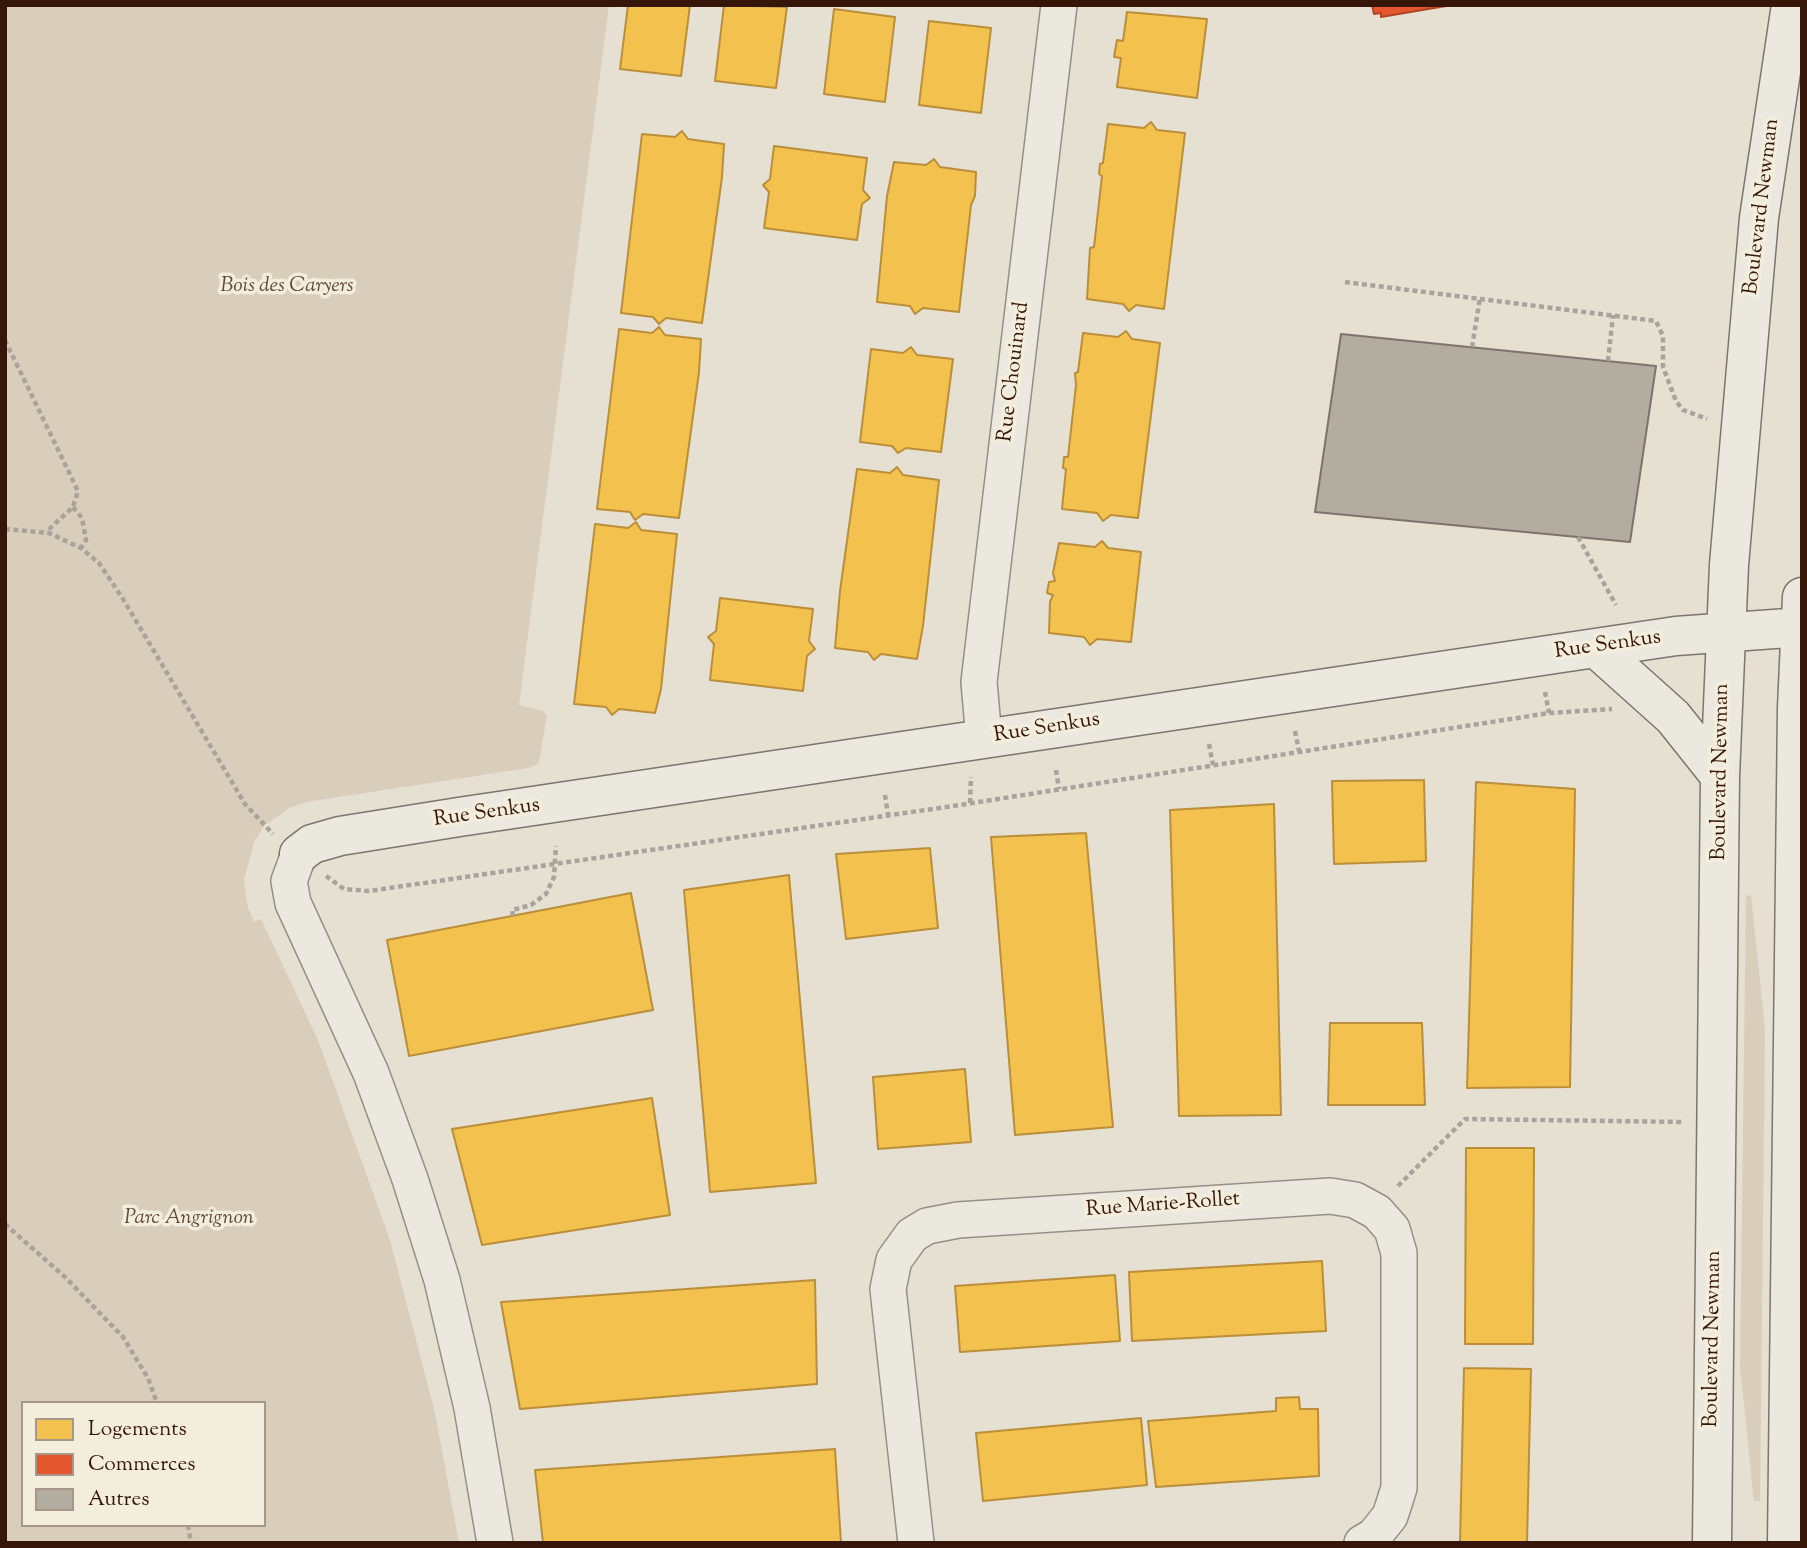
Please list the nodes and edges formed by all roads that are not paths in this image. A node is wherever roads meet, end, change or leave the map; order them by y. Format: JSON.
{"nodes":[{"id":1,"x":1059,"y":5,"type":"edge"},
{"id":2,"x":1791,"y":5,"type":"edge"},
{"id":3,"x":1801,"y":617,"type":"edge"},
{"id":4,"x":1727,"y":631,"type":"junction"},
{"id":5,"x":1596,"y":648,"type":"junction"},
{"id":6,"x":984,"y":739,"type":"junction"},
{"id":7,"x":1720,"y":776,"type":"junction"},
{"id":8,"x":299,"y":854,"type":"joint"},
{"id":9,"x":495,"y":1543,"type":"edge"},
{"id":10,"x":916,"y":1543,"type":"edge"},
{"id":11,"x":1362,"y":1543,"type":"edge"},
{"id":12,"x":1712,"y":1543,"type":"edge"},
{"id":13,"x":1787,"y":1543,"type":"edge"}],
"edges":[{"from":1,"to":6,"type":"street","name":"Rue Chouinard"},
{"from":2,"to":4,"type":"main road","name":"Boulevard Newman"},
{"from":3,"to":4,"type":"main road","name":"Rue Senkus"},
{"from":3,"to":13,"type":"main road"},
{"from":4,"to":5,"type":"main road","name":"Rue Senkus"},
{"from":4,"to":7,"type":"main road","name":"Boulevard Newman"},
{"from":5,"to":6,"type":"main road","name":"Rue Senkus"},
{"from":5,"to":7,"type":"main road"},
{"from":6,"to":8,"type":"main road","name":"Rue Senkus"},
{"from":7,"to":12,"type":"main road","name":"Boulevard Newman"},
{"from":8,"to":9,"type":"street"},
{"from":10,"to":11,"type":"street","name":"Rue Marie-Rollet"}]}
